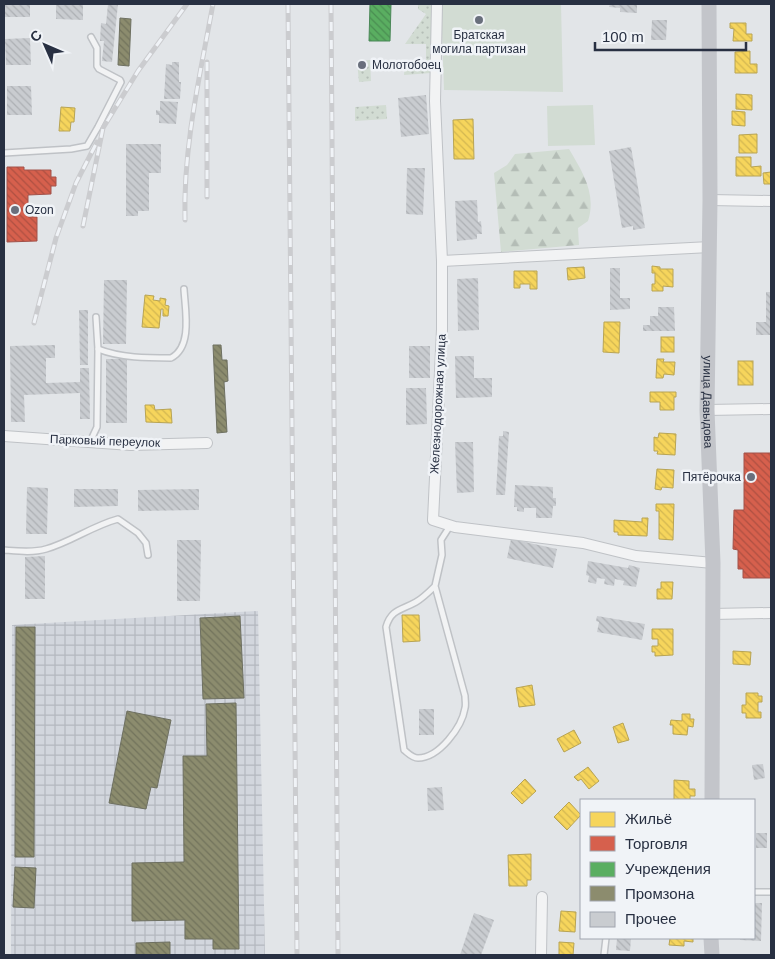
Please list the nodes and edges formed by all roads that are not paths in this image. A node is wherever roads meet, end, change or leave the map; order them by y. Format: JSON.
{"nodes":[{"id":1,"x":437,"y":4,"type":"edge"},
{"id":2,"x":709,"y":4,"type":"edge"},
{"id":3,"x":91,"y":37,"type":"dead end"},
{"id":4,"x":4,"y":153,"type":"edge"},
{"id":5,"x":710,"y":200,"type":"junction"},
{"id":6,"x":771,"y":201,"type":"edge"},
{"id":7,"x":710,"y":247,"type":"junction"},
{"id":8,"x":442,"y":261,"type":"junction"},
{"id":9,"x":184,"y":289,"type":"dead end"},
{"id":10,"x":96,"y":317,"type":"dead end"},
{"id":11,"x":98,"y":349,"type":"junction"},
{"id":12,"x":771,"y":409,"type":"edge"},
{"id":13,"x":707,"y":410,"type":"junction"},
{"id":14,"x":4,"y":436,"type":"edge"},
{"id":15,"x":90,"y":442,"type":"junction"},
{"id":16,"x":207,"y":442,"type":"dead end"},
{"id":17,"x":450,"y":525,"type":"junction"},
{"id":18,"x":4,"y":550,"type":"edge"},
{"id":19,"x":148,"y":554,"type":"dead end"},
{"id":20,"x":713,"y":563,"type":"junction"},
{"id":21,"x":436,"y":586,"type":"junction"},
{"id":22,"x":771,"y":613,"type":"edge"},
{"id":23,"x":712,"y":614,"type":"junction"},
{"id":24,"x":712,"y":799,"type":"edge"},
{"id":25,"x":755,"y":892,"type":"edge"},
{"id":26,"x":771,"y":892,"type":"edge"},
{"id":27,"x":542,"y":897,"type":"dead end"},
{"id":28,"x":606,"y":939,"type":"edge"},
{"id":29,"x":712,"y":939,"type":"edge"},
{"id":30,"x":541,"y":955,"type":"edge"},
{"id":31,"x":604,"y":955,"type":"edge"},
{"id":32,"x":712,"y":955,"type":"edge"}],
"edges":[{"from":1,"to":8,"type":"street","name":"Железнодорожная улица"},
{"from":2,"to":5,"type":"main road","name":"улица Давыдова"},
{"from":3,"to":4,"type":"lane"},
{"from":5,"to":6,"type":"street"},
{"from":5,"to":7,"type":"main road","name":"улица Давыдова"},
{"from":7,"to":8,"type":"street"},
{"from":7,"to":13,"type":"main road","name":"улица Давыдова"},
{"from":8,"to":17,"type":"street","name":"Железнодорожная улица"},
{"from":9,"to":11,"type":"lane"},
{"from":10,"to":11,"type":"lane"},
{"from":11,"to":15,"type":"lane"},
{"from":12,"to":13,"type":"street"},
{"from":13,"to":20,"type":"main road","name":"улица Давыдова"},
{"from":14,"to":15,"type":"street","name":"Парковый переулок"},
{"from":15,"to":16,"type":"street","name":"Парковый переулок"},
{"from":17,"to":20,"type":"street","name":"Железнодорожная улица"},
{"from":17,"to":21,"type":"lane"},
{"from":18,"to":19,"type":"lane"},
{"from":20,"to":23,"type":"main road","name":"улица Давыдова"},
{"from":21,"to":21,"type":"lane"},
{"from":22,"to":23,"type":"street"},
{"from":23,"to":24,"type":"main road","name":"улица Давыдова"},
{"from":25,"to":26,"type":"lane"},
{"from":27,"to":30,"type":"street"},
{"from":28,"to":31,"type":"lane"},
{"from":29,"to":32,"type":"main road"}]}
